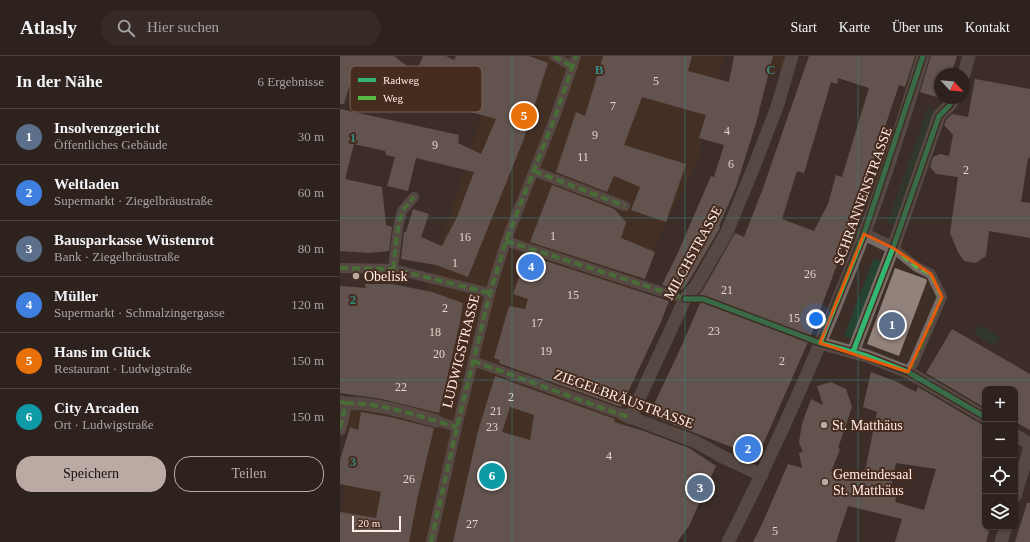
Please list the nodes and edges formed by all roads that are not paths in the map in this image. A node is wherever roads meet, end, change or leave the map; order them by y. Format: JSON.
{"nodes":[{"id":1,"x":554,"y":56,"type":"edge"},
{"id":2,"x":576,"y":56,"type":"edge"},
{"id":3,"x":792,"y":56,"type":"edge"},
{"id":4,"x":923,"y":56,"type":"edge"},
{"id":5,"x":969,"y":56,"type":"edge"},
{"id":6,"x":573,"y":67,"type":"junction"},
{"id":7,"x":966,"y":68,"type":"edge"},
{"id":8,"x":950,"y":104,"type":"edge"},
{"id":9,"x":534,"y":172,"type":"junction"},
{"id":10,"x":414,"y":197,"type":"dead end"},
{"id":11,"x":625,"y":206,"type":"dead end"},
{"id":12,"x":864,"y":234,"type":"junction"},
{"id":13,"x":506,"y":241,"type":"junction"},
{"id":14,"x":892,"y":248,"type":"junction"},
{"id":15,"x":340,"y":268,"type":"edge"},
{"id":16,"x":393,"y":269,"type":"junction"},
{"id":17,"x":490,"y":293,"type":"junction"},
{"id":18,"x":680,"y":298,"type":"junction"},
{"id":19,"x":820,"y":343,"type":"junction"},
{"id":20,"x":853,"y":352,"type":"junction"},
{"id":21,"x":473,"y":361,"type":"junction"},
{"id":22,"x":908,"y":372,"type":"junction"},
{"id":23,"x":343,"y":403,"type":"edge"},
{"id":24,"x":982,"y":415,"type":"edge"},
{"id":25,"x":627,"y":417,"type":"junction"},
{"id":26,"x":436,"y":421,"type":"joint"},
{"id":27,"x":457,"y":427,"type":"junction"},
{"id":28,"x":340,"y":428,"type":"edge"},
{"id":29,"x":1018,"y":437,"type":"edge"},
{"id":30,"x":1030,"y":444,"type":"edge"},
{"id":31,"x":1030,"y":447,"type":"edge"},
{"id":32,"x":762,"y":476,"type":"junction"},
{"id":33,"x":1016,"y":494,"type":"edge"},
{"id":34,"x":1005,"y":530,"type":"edge"},
{"id":35,"x":431,"y":542,"type":"edge"},
{"id":36,"x":728,"y":542,"type":"edge"},
{"id":37,"x":1001,"y":542,"type":"edge"}],
"edges":[{"from":1,"to":6,"type":"street"},
{"from":2,"to":6,"type":"street","name":"LUDWIGSTRASSE"},
{"from":3,"to":18,"type":"street","name":"MILCHSTRASSE"},
{"from":4,"to":12,"type":"street","name":"SCHRANNENSTRASSE"},
{"from":5,"to":7,"type":"street"},
{"from":6,"to":9,"type":"street","name":"LUDWIGSTRASSE"},
{"from":8,"to":14,"type":"street"},
{"from":9,"to":11,"type":"street"},
{"from":9,"to":13,"type":"street","name":"LUDWIGSTRASSE"},
{"from":10,"to":16,"type":"street"},
{"from":12,"to":14,"type":"street","name":"SCHRANNENSTRASSE"},
{"from":12,"to":19,"type":"street","name":"SCHRANNENSTRASSE"},
{"from":13,"to":17,"type":"street","name":"LUDWIGSTRASSE"},
{"from":13,"to":18,"type":"street"},
{"from":14,"to":20,"type":"street"},
{"from":14,"to":22,"type":"street"},
{"from":15,"to":16,"type":"street"},
{"from":16,"to":17,"type":"street"},
{"from":17,"to":21,"type":"street","name":"LUDWIGSTRASSE"},
{"from":18,"to":25,"type":"street","name":"MILCHSTRASSE"},
{"from":19,"to":20,"type":"street"},
{"from":19,"to":32,"type":"street","name":"SCHRANNENSTRASSE"},
{"from":20,"to":22,"type":"street"},
{"from":21,"to":25,"type":"street","name":"ZIEGELBRÄUSTRASSE"},
{"from":21,"to":27,"type":"street","name":"LUDWIGSTRASSE"},
{"from":22,"to":24,"type":"street"},
{"from":23,"to":26,"type":"street"},
{"from":23,"to":28,"type":"street"},
{"from":25,"to":32,"type":"street","name":"ZIEGELBRÄUSTRASSE"},
{"from":26,"to":27,"type":"street"},
{"from":27,"to":35,"type":"street","name":"LUDWIGSTRASSE"},
{"from":29,"to":30,"type":"street"},
{"from":31,"to":33,"type":"street"},
{"from":32,"to":36,"type":"street","name":"SCHRANNENSTRASSE"},
{"from":34,"to":37,"type":"street"}]}
